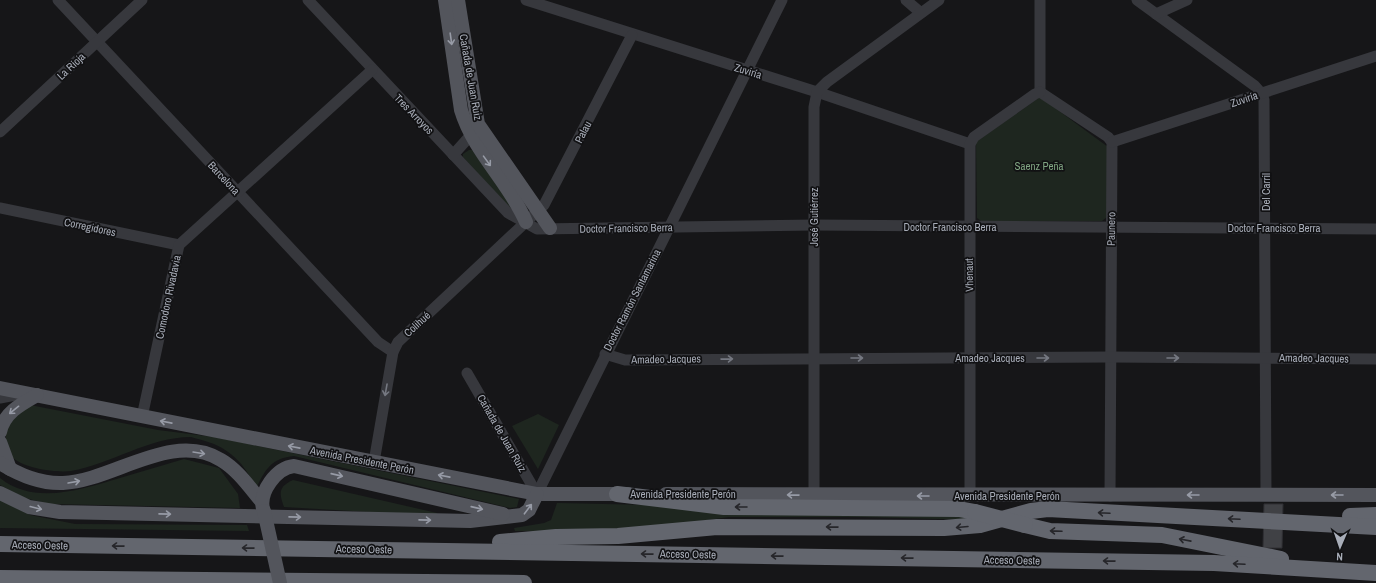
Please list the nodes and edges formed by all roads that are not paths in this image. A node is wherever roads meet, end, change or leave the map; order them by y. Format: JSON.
{"nodes":[{"id":1,"x":58,"y":0,"type":"edge"},
{"id":2,"x":142,"y":0,"type":"edge"},
{"id":3,"x":308,"y":0,"type":"edge"},
{"id":4,"x":445,"y":0,"type":"edge"},
{"id":5,"x":458,"y":0,"type":"edge"},
{"id":6,"x":526,"y":0,"type":"edge"},
{"id":7,"x":782,"y":0,"type":"edge"},
{"id":8,"x":906,"y":0,"type":"edge"},
{"id":9,"x":939,"y":0,"type":"edge"},
{"id":10,"x":1040,"y":0,"type":"edge"},
{"id":11,"x":1137,"y":0,"type":"edge"},
{"id":12,"x":1187,"y":0,"type":"edge"},
{"id":13,"x":921,"y":13,"type":"junction"},
{"id":14,"x":1156,"y":14,"type":"junction"},
{"id":15,"x":632,"y":35,"type":"junction"},
{"id":16,"x":97,"y":42,"type":"junction"},
{"id":17,"x":1376,"y":56,"type":"edge"},
{"id":18,"x":372,"y":70,"type":"junction"},
{"id":19,"x":746,"y":71,"type":"junction"},
{"id":20,"x":817,"y":92,"type":"junction"},
{"id":21,"x":1040,"y":92,"type":"junction"},
{"id":22,"x":1262,"y":94,"type":"junction"},
{"id":23,"x":0,"y":132,"type":"edge"},
{"id":24,"x":470,"y":136,"type":"junction"},
{"id":25,"x":1112,"y":142,"type":"junction"},
{"id":26,"x":970,"y":144,"type":"junction"},
{"id":27,"x":453,"y":155,"type":"junction"},
{"id":28,"x":238,"y":193,"type":"junction"},
{"id":29,"x":0,"y":208,"type":"edge"},
{"id":30,"x":537,"y":212,"type":"junction"},
{"id":31,"x":526,"y":222,"type":"junction"},
{"id":32,"x":814,"y":226,"type":"junction"},
{"id":33,"x":669,"y":227,"type":"junction"},
{"id":34,"x":969,"y":227,"type":"junction"},
{"id":35,"x":1111,"y":227,"type":"junction"},
{"id":36,"x":550,"y":228,"type":"junction"},
{"id":37,"x":1266,"y":228,"type":"junction"},
{"id":38,"x":1376,"y":228,"type":"edge"},
{"id":39,"x":179,"y":245,"type":"junction"},
{"id":40,"x":393,"y":352,"type":"junction"},
{"id":41,"x":605,"y":354,"type":"junction"},
{"id":42,"x":814,"y":358,"type":"junction"},
{"id":43,"x":970,"y":358,"type":"junction"},
{"id":44,"x":1111,"y":358,"type":"junction"},
{"id":45,"x":1267,"y":358,"type":"junction"},
{"id":46,"x":1376,"y":359,"type":"edge"},
{"id":47,"x":468,"y":373,"type":"dead end"},
{"id":48,"x":0,"y":388,"type":"edge"},
{"id":49,"x":32,"y":394,"type":"junction"},
{"id":50,"x":0,"y":398,"type":"edge"},
{"id":51,"x":142,"y":417,"type":"junction"},
{"id":52,"x":0,"y":432,"type":"edge"},
{"id":53,"x":0,"y":442,"type":"edge"},
{"id":54,"x":374,"y":462,"type":"junction"},
{"id":55,"x":5,"y":466,"type":"edge"},
{"id":56,"x":0,"y":493,"type":"edge"},
{"id":57,"x":537,"y":494,"type":"junction"},
{"id":58,"x":616,"y":494,"type":"junction"},
{"id":59,"x":814,"y":495,"type":"junction"},
{"id":60,"x":1266,"y":495,"type":"junction"},
{"id":61,"x":1376,"y":495,"type":"edge"},
{"id":62,"x":970,"y":496,"type":"junction"},
{"id":63,"x":1110,"y":496,"type":"junction"},
{"id":64,"x":263,"y":506,"type":"junction"},
{"id":65,"x":1376,"y":515,"type":"edge"},
{"id":66,"x":514,"y":516,"type":"junction"},
{"id":67,"x":1272,"y":521,"type":"junction"},
{"id":68,"x":1376,"y":527,"type":"edge"},
{"id":69,"x":0,"y":544,"type":"edge"},
{"id":70,"x":413,"y":550,"type":"junction"},
{"id":71,"x":1334,"y":570,"type":"junction"},
{"id":72,"x":1376,"y":573,"type":"edge"},
{"id":73,"x":0,"y":578,"type":"edge"},
{"id":74,"x":226,"y":581,"type":"junction"},
{"id":75,"x":249,"y":583,"type":"edge"},
{"id":76,"x":280,"y":583,"type":"edge"},
{"id":77,"x":524,"y":583,"type":"edge"}],
"edges":[{"from":1,"to":16,"type":"street","name":"Barcelona"},
{"from":2,"to":16,"type":"street","name":"La Rioja"},
{"from":3,"to":18,"type":"street","name":"Tres Arroyos"},
{"from":4,"to":24,"type":"main road","name":"Cañada de Juan Ruiz","one_way":true},
{"from":5,"to":30,"type":"main road","name":"Cañada de Juan Ruiz"},
{"from":6,"to":15,"type":"street","name":"Zuviría"},
{"from":7,"to":19,"type":"street","name":"Doctor Ramón Santamarina"},
{"from":8,"to":13,"type":"street"},
{"from":9,"to":13,"type":"street"},
{"from":10,"to":21,"type":"street"},
{"from":11,"to":14,"type":"street"},
{"from":12,"to":14,"type":"street"},
{"from":13,"to":20,"type":"street"},
{"from":14,"to":22,"type":"street"},
{"from":15,"to":19,"type":"street","name":"Zuviría"},
{"from":15,"to":30,"type":"street","name":"Palau"},
{"from":16,"to":23,"type":"street","name":"La Rioja"},
{"from":16,"to":28,"type":"street","name":"Barcelona"},
{"from":17,"to":22,"type":"street","name":"Zuviría"},
{"from":18,"to":27,"type":"street","name":"Tres Arroyos"},
{"from":18,"to":28,"type":"street","name":"Comodoro Rivadavia"},
{"from":19,"to":20,"type":"street","name":"Zuviría"},
{"from":19,"to":33,"type":"street","name":"Doctor Ramón Santamarina"},
{"from":20,"to":26,"type":"street","name":"Zuviría"},
{"from":20,"to":32,"type":"street","name":"José Gutiérrez"},
{"from":21,"to":25,"type":"street"},
{"from":21,"to":26,"type":"street"},
{"from":22,"to":25,"type":"street","name":"Zuviría"},
{"from":22,"to":37,"type":"street","name":"Del Carril"},
{"from":24,"to":27,"type":"street"},
{"from":24,"to":31,"type":"main road","name":"Cañada de Juan Ruiz","one_way":true},
{"from":25,"to":35,"type":"street","name":"Paunero"},
{"from":26,"to":34,"type":"street","name":"Vhenaut"},
{"from":27,"to":31,"type":"street","name":"Tres Arroyos"},
{"from":28,"to":39,"type":"street","name":"Comodoro Rivadavia"},
{"from":28,"to":40,"type":"street","name":"Barcelona"},
{"from":29,"to":39,"type":"street","name":"Corregidores"},
{"from":30,"to":31,"type":"street","name":"Palau"},
{"from":30,"to":36,"type":"main road","name":"Cañada de Juan Ruiz"},
{"from":31,"to":36,"type":"street","name":"Doctor Francisco Berra"},
{"from":31,"to":40,"type":"street","name":"Colihué"},
{"from":32,"to":33,"type":"street","name":"Doctor Francisco Berra"},
{"from":32,"to":34,"type":"street","name":"Doctor Francisco Berra"},
{"from":32,"to":42,"type":"street","name":"José Gutiérrez"},
{"from":33,"to":36,"type":"street","name":"Doctor Francisco Berra"},
{"from":33,"to":41,"type":"street","name":"Doctor Ramón Santamarina"},
{"from":34,"to":35,"type":"street","name":"Doctor Francisco Berra"},
{"from":34,"to":43,"type":"street","name":"Vhenaut"},
{"from":35,"to":37,"type":"street","name":"Doctor Francisco Berra"},
{"from":35,"to":44,"type":"street","name":"Paunero"},
{"from":37,"to":38,"type":"street","name":"Doctor Francisco Berra"},
{"from":37,"to":45,"type":"street","name":"Del Carril"},
{"from":39,"to":51,"type":"street","name":"Comodoro Rivadavia"},
{"from":40,"to":54,"type":"street","name":"Colihué","one_way":true},
{"from":41,"to":42,"type":"street","name":"Amadeo Jacques","one_way":true},
{"from":41,"to":57,"type":"street","name":"Doctor Ramón Santamarina"},
{"from":42,"to":43,"type":"street","name":"Amadeo Jacques","one_way":true},
{"from":42,"to":59,"type":"street","name":"José Gutiérrez"},
{"from":43,"to":44,"type":"street","name":"Amadeo Jacques","one_way":true},
{"from":43,"to":62,"type":"street","name":"Vhenaut"},
{"from":44,"to":45,"type":"street","name":"Amadeo Jacques","one_way":true},
{"from":44,"to":63,"type":"street","name":"Paunero"},
{"from":45,"to":46,"type":"street","name":"Amadeo Jacques"},
{"from":45,"to":60,"type":"street","name":"Del Carril"},
{"from":47,"to":57,"type":"street","name":"Cañada de Juan Ruiz"},
{"from":48,"to":49,"type":"main road","name":"Avenida Presidente Perón"},
{"from":49,"to":50,"type":"street"},
{"from":49,"to":51,"type":"main road","name":"Avenida Presidente Perón"},
{"from":49,"to":52,"type":"main road","one_way":true},
{"from":54,"to":51,"type":"main road","name":"Avenida Presidente Perón","one_way":true},
{"from":53,"to":55,"type":"main road"},
{"from":57,"to":54,"type":"main road","name":"Avenida Presidente Perón","one_way":true},
{"from":55,"to":64,"type":"main road","one_way":true},
{"from":56,"to":66,"type":"main road","one_way":true},
{"from":57,"to":58,"type":"main road","name":"Avenida Presidente Perón"},
{"from":66,"to":57,"type":"main road","one_way":true},
{"from":59,"to":58,"type":"main road","name":"Avenida Presidente Perón","one_way":true},
{"from":71,"to":58,"type":"highway","one_way":true,"bridge":true},
{"from":62,"to":59,"type":"main road","name":"Avenida Presidente Perón","one_way":true},
{"from":61,"to":60,"type":"main road","name":"Avenida Presidente Perón","one_way":true},
{"from":60,"to":63,"type":"main road","name":"Avenida Presidente Perón","one_way":true},
{"from":62,"to":63,"type":"main road","name":"Avenida Presidente Perón"},
{"from":64,"to":66,"type":"main road","one_way":true},
{"from":64,"to":76,"type":"main road","bridge":true},
{"from":65,"to":67,"type":"highway"},
{"from":67,"to":68,"type":"highway"},
{"from":67,"to":70,"type":"highway","one_way":true},
{"from":70,"to":69,"type":"highway","name":"Acceso Oeste","one_way":true},
{"from":71,"to":70,"type":"highway","name":"Acceso Oeste","one_way":true},
{"from":71,"to":72,"type":"highway","name":"Acceso Oeste"},
{"from":73,"to":74,"type":"highway"},
{"from":74,"to":75,"type":"highway"},
{"from":74,"to":77,"type":"highway"}]}
